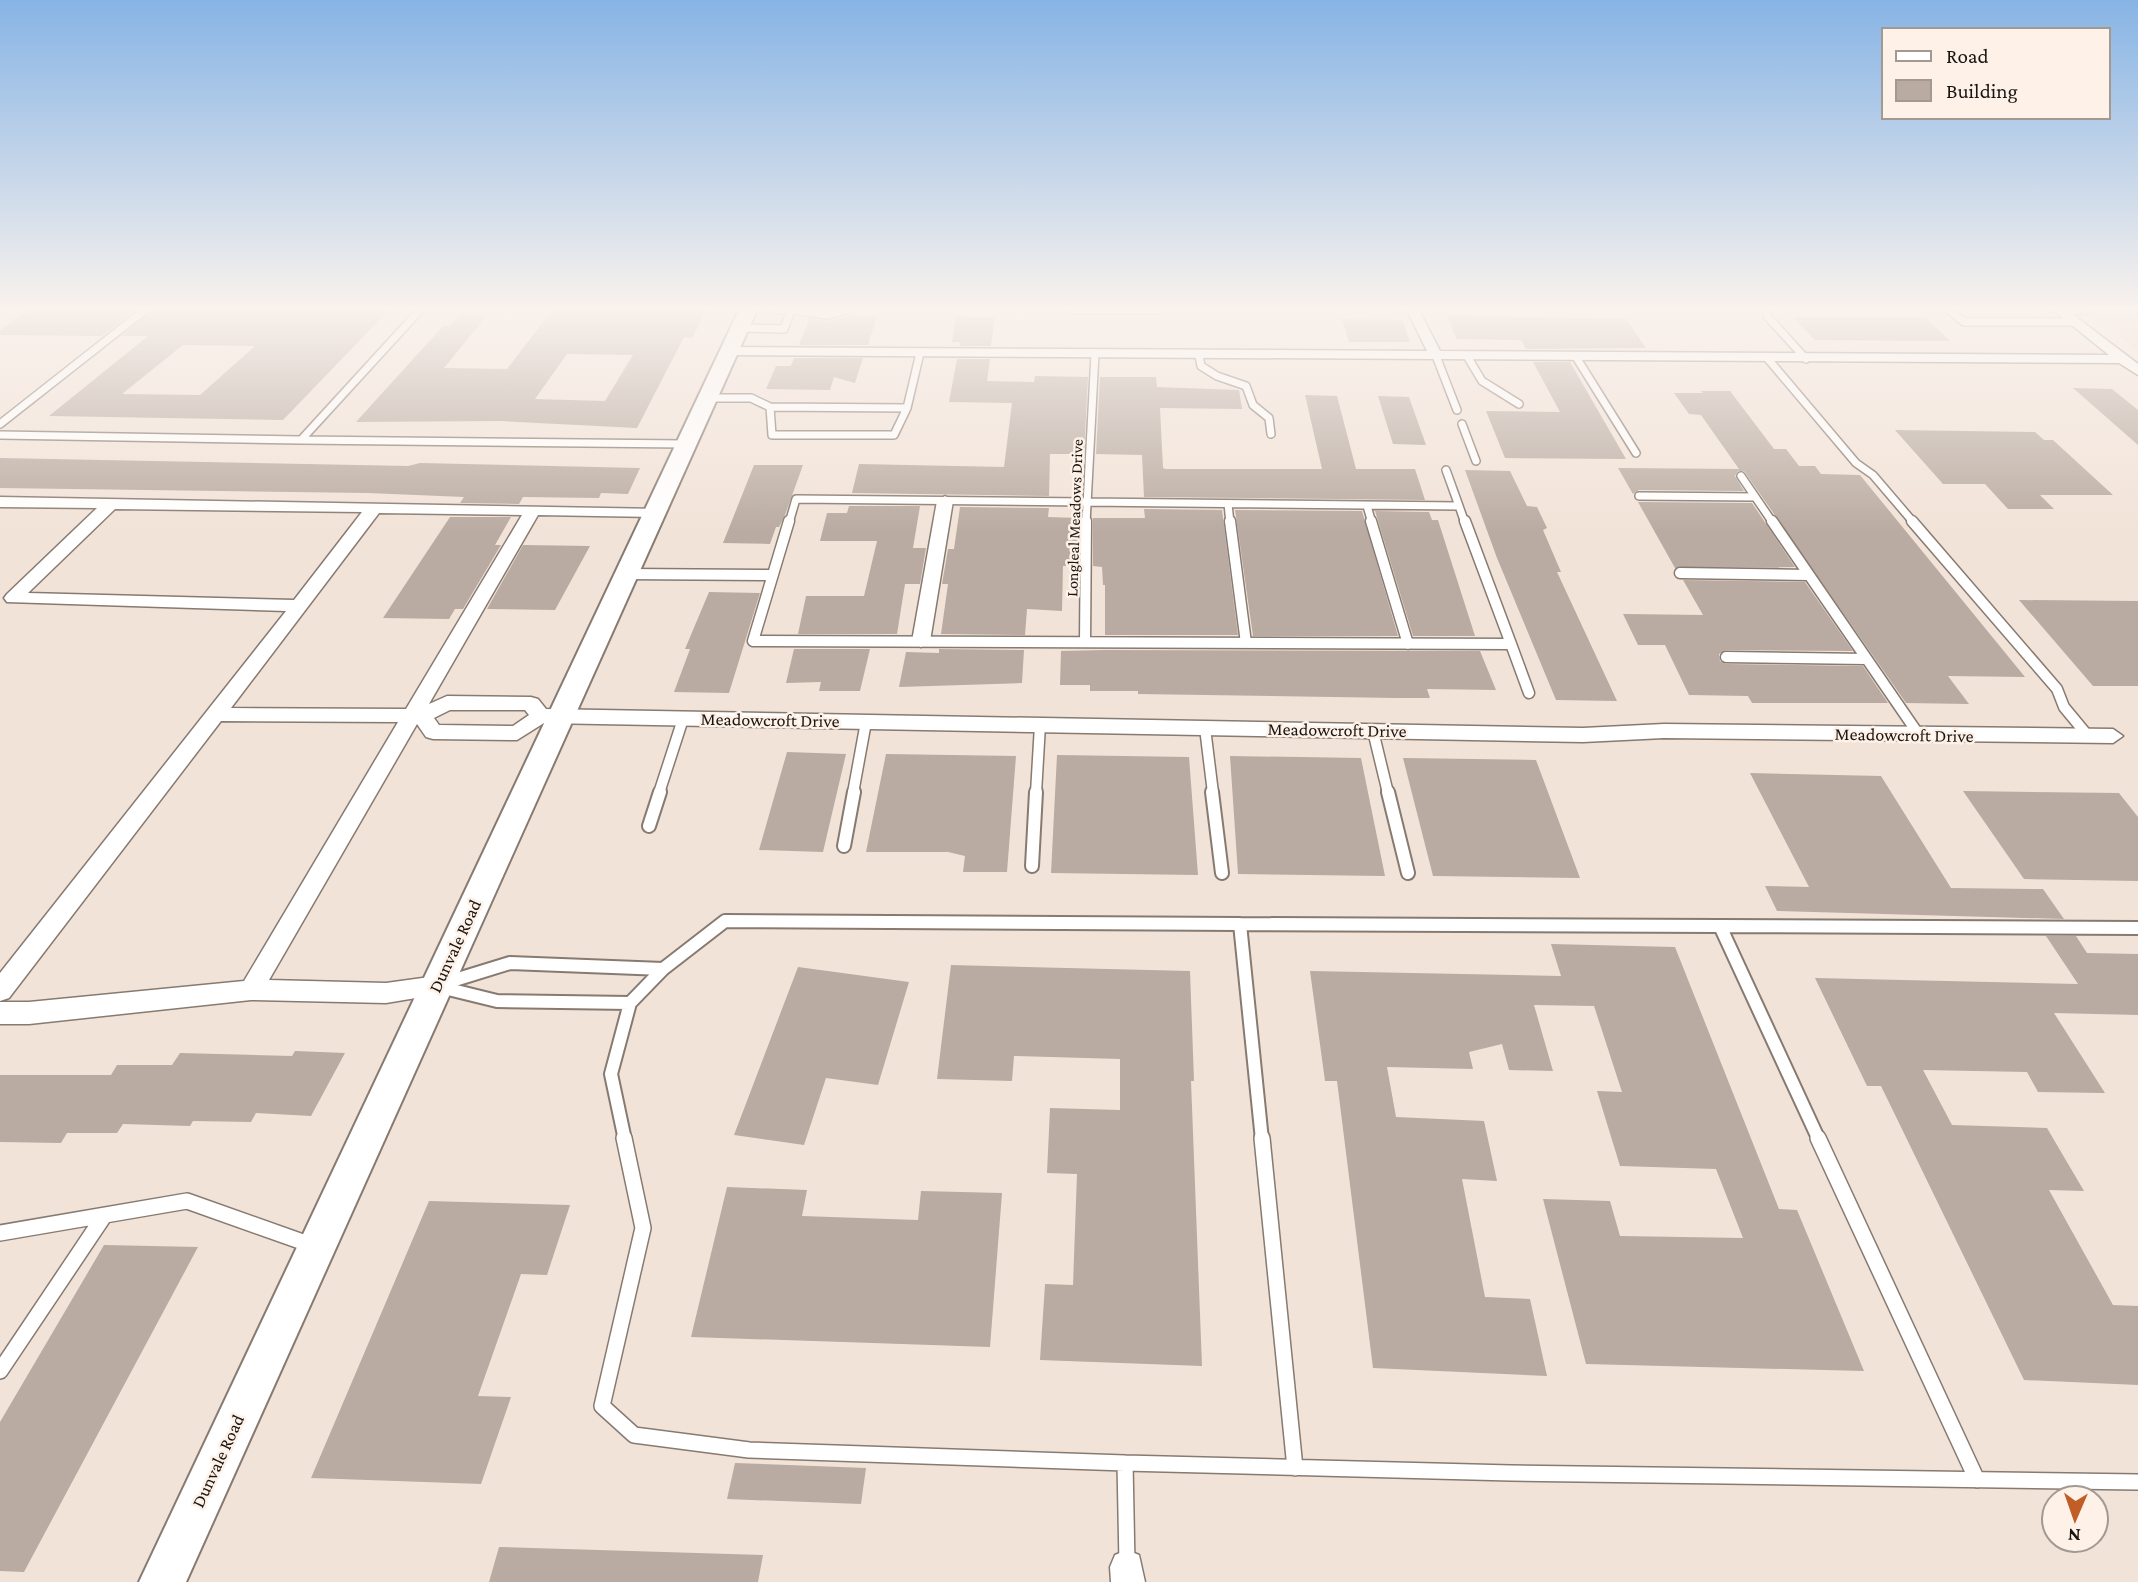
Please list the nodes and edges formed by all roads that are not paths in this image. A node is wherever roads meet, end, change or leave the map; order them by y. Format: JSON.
{"nodes":[{"id":1,"x":51,"y":384,"type":"edge"},
{"id":2,"x":352,"y":384,"type":"edge"},
{"id":3,"x":714,"y":384,"type":"edge"},
{"id":4,"x":913,"y":384,"type":"edge"},
{"id":5,"x":1094,"y":384,"type":"edge"},
{"id":6,"x":1240,"y":384,"type":"edge"},
{"id":7,"x":1447,"y":384,"type":"edge"},
{"id":8,"x":1485,"y":384,"type":"edge"},
{"id":9,"x":1593,"y":384,"type":"edge"},
{"id":10,"x":1789,"y":384,"type":"edge"},
{"id":11,"x":708,"y":398,"type":"junction"},
{"id":12,"x":1519,"y":404,"type":"dead end"},
{"id":13,"x":770,"y":407,"type":"junction"},
{"id":14,"x":907,"y":408,"type":"junction"},
{"id":15,"x":1457,"y":410,"type":"dead end"},
{"id":16,"x":0,"y":424,"type":"edge"},
{"id":17,"x":1462,"y":424,"type":"dead end"},
{"id":18,"x":1271,"y":434,"type":"dead end"},
{"id":19,"x":0,"y":435,"type":"edge"},
{"id":20,"x":301,"y":440,"type":"junction"},
{"id":21,"x":686,"y":444,"type":"junction"},
{"id":22,"x":1636,"y":453,"type":"dead end"},
{"id":23,"x":1476,"y":461,"type":"dead end"},
{"id":24,"x":1446,"y":470,"type":"dead end"},
{"id":25,"x":1741,"y":476,"type":"dead end"},
{"id":26,"x":1639,"y":496,"type":"dead end"},
{"id":27,"x":1755,"y":497,"type":"junction"},
{"id":28,"x":945,"y":501,"type":"junction"},
{"id":29,"x":0,"y":502,"type":"edge"},
{"id":30,"x":112,"y":503,"type":"junction"},
{"id":31,"x":1086,"y":503,"type":"junction"},
{"id":32,"x":1228,"y":504,"type":"junction"},
{"id":33,"x":1367,"y":506,"type":"junction"},
{"id":34,"x":1459,"y":506,"type":"junction"},
{"id":35,"x":375,"y":507,"type":"junction"},
{"id":36,"x":533,"y":510,"type":"junction"},
{"id":37,"x":655,"y":512,"type":"junction"},
{"id":38,"x":1680,"y":573,"type":"dead end"},
{"id":39,"x":626,"y":574,"type":"junction"},
{"id":40,"x":771,"y":575,"type":"junction"},
{"id":41,"x":1808,"y":575,"type":"junction"},
{"id":42,"x":6,"y":604,"type":"edge"},
{"id":43,"x":299,"y":606,"type":"junction"},
{"id":44,"x":921,"y":641,"type":"junction"},
{"id":45,"x":1084,"y":642,"type":"junction"},
{"id":46,"x":1247,"y":643,"type":"junction"},
{"id":47,"x":1408,"y":644,"type":"junction"},
{"id":48,"x":1511,"y":644,"type":"junction"},
{"id":49,"x":1726,"y":657,"type":"dead end"},
{"id":50,"x":1867,"y":659,"type":"junction"},
{"id":51,"x":1529,"y":693,"type":"dead end"},
{"id":52,"x":216,"y":713,"type":"junction"},
{"id":53,"x":416,"y":716,"type":"junction"},
{"id":54,"x":550,"y":716,"type":"junction"},
{"id":55,"x":683,"y":719,"type":"junction"},
{"id":56,"x":866,"y":722,"type":"junction"},
{"id":57,"x":1040,"y":725,"type":"junction"},
{"id":58,"x":1205,"y":728,"type":"junction"},
{"id":59,"x":1373,"y":731,"type":"junction"},
{"id":60,"x":1919,"y":735,"type":"junction"},
{"id":61,"x":2088,"y":736,"type":"junction"},
{"id":62,"x":2113,"y":736,"type":"dead end"},
{"id":63,"x":649,"y":826,"type":"dead end"},
{"id":64,"x":844,"y":846,"type":"dead end"},
{"id":65,"x":1032,"y":866,"type":"dead end"},
{"id":66,"x":1222,"y":873,"type":"dead end"},
{"id":67,"x":1408,"y":873,"type":"dead end"},
{"id":68,"x":1240,"y":924,"type":"junction"},
{"id":69,"x":1720,"y":926,"type":"junction"},
{"id":70,"x":2138,"y":928,"type":"edge"},
{"id":71,"x":663,"y":968,"type":"junction"},
{"id":72,"x":437,"y":986,"type":"junction"},
{"id":73,"x":251,"y":990,"type":"junction"},
{"id":74,"x":0,"y":991,"type":"edge"},
{"id":75,"x":629,"y":1003,"type":"junction"},
{"id":76,"x":0,"y":1013,"type":"edge"},
{"id":77,"x":103,"y":1216,"type":"junction"},
{"id":78,"x":0,"y":1233,"type":"edge"},
{"id":79,"x":316,"y":1247,"type":"junction"},
{"id":80,"x":0,"y":1371,"type":"edge"},
{"id":81,"x":1125,"y":1463,"type":"junction"},
{"id":82,"x":1295,"y":1468,"type":"junction"},
{"id":83,"x":1977,"y":1480,"type":"junction"},
{"id":84,"x":2138,"y":1482,"type":"edge"},
{"id":85,"x":1128,"y":1574,"type":"edge"},
{"id":86,"x":162,"y":1582,"type":"edge"}],
"edges":[{"from":1,"to":16,"type":"lane"},
{"from":2,"to":20,"type":"lane"},
{"from":3,"to":11,"type":"street","name":"Dunvale Road"},
{"from":4,"to":14,"type":"lane"},
{"from":5,"to":31,"type":"lane","name":"Longleal Meadows Drive"},
{"from":6,"to":18,"type":"lane"},
{"from":7,"to":15,"type":"lane"},
{"from":8,"to":12,"type":"lane"},
{"from":9,"to":22,"type":"lane"},
{"from":10,"to":61,"type":"lane"},
{"from":11,"to":13,"type":"lane"},
{"from":11,"to":21,"type":"street","name":"Dunvale Road"},
{"from":13,"to":14,"type":"lane"},
{"from":13,"to":14,"type":"lane"},
{"from":17,"to":23,"type":"lane"},
{"from":19,"to":20,"type":"lane"},
{"from":20,"to":21,"type":"lane"},
{"from":21,"to":37,"type":"street","name":"Dunvale Road"},
{"from":24,"to":34,"type":"lane"},
{"from":25,"to":27,"type":"lane"},
{"from":26,"to":27,"type":"lane"},
{"from":27,"to":41,"type":"lane"},
{"from":28,"to":31,"type":"lane"},
{"from":28,"to":40,"type":"lane"},
{"from":28,"to":44,"type":"street"},
{"from":29,"to":30,"type":"street"},
{"from":30,"to":35,"type":"street"},
{"from":30,"to":42,"type":"street"},
{"from":31,"to":32,"type":"lane"},
{"from":31,"to":45,"type":"lane","name":"Longleal Meadows Drive"},
{"from":32,"to":33,"type":"lane"},
{"from":32,"to":46,"type":"lane"},
{"from":33,"to":34,"type":"lane"},
{"from":33,"to":47,"type":"lane"},
{"from":34,"to":48,"type":"lane"},
{"from":35,"to":36,"type":"street"},
{"from":35,"to":43,"type":"street"},
{"from":36,"to":37,"type":"street"},
{"from":36,"to":53,"type":"street"},
{"from":37,"to":39,"type":"street","name":"Dunvale Road"},
{"from":38,"to":41,"type":"lane"},
{"from":39,"to":40,"type":"lane"},
{"from":39,"to":54,"type":"street","name":"Dunvale Road"},
{"from":40,"to":44,"type":"lane"},
{"from":41,"to":50,"type":"lane"},
{"from":42,"to":43,"type":"street"},
{"from":43,"to":52,"type":"street"},
{"from":44,"to":45,"type":"lane"},
{"from":45,"to":46,"type":"lane"},
{"from":46,"to":47,"type":"lane"},
{"from":47,"to":48,"type":"lane"},
{"from":48,"to":51,"type":"lane"},
{"from":49,"to":50,"type":"lane"},
{"from":50,"to":60,"type":"lane"},
{"from":52,"to":53,"type":"street"},
{"from":52,"to":74,"type":"street"},
{"from":53,"to":54,"type":"street"},
{"from":53,"to":54,"type":"street"},
{"from":53,"to":73,"type":"street"},
{"from":54,"to":55,"type":"street","name":"Meadowcroft Drive"},
{"from":54,"to":72,"type":"street","name":"Dunvale Road"},
{"from":55,"to":56,"type":"street","name":"Meadowcroft Drive"},
{"from":55,"to":63,"type":"lane"},
{"from":56,"to":57,"type":"street","name":"Meadowcroft Drive"},
{"from":56,"to":64,"type":"lane"},
{"from":57,"to":58,"type":"street","name":"Meadowcroft Drive"},
{"from":57,"to":65,"type":"lane"},
{"from":58,"to":59,"type":"street","name":"Meadowcroft Drive"},
{"from":58,"to":66,"type":"lane"},
{"from":59,"to":60,"type":"street","name":"Meadowcroft Drive"},
{"from":59,"to":67,"type":"lane"},
{"from":60,"to":61,"type":"street","name":"Meadowcroft Drive"},
{"from":61,"to":62,"type":"street","name":"Meadowcroft Drive"},
{"from":68,"to":69,"type":"lane"},
{"from":68,"to":71,"type":"lane"},
{"from":68,"to":82,"type":"lane"},
{"from":69,"to":70,"type":"lane"},
{"from":69,"to":83,"type":"lane"},
{"from":71,"to":72,"type":"lane"},
{"from":71,"to":75,"type":"lane"},
{"from":72,"to":73,"type":"street"},
{"from":72,"to":75,"type":"lane"},
{"from":72,"to":79,"type":"street","name":"Dunvale Road"},
{"from":73,"to":76,"type":"street"},
{"from":75,"to":81,"type":"lane"},
{"from":77,"to":78,"type":"lane"},
{"from":77,"to":79,"type":"lane"},
{"from":77,"to":80,"type":"lane"},
{"from":79,"to":86,"type":"street","name":"Dunvale Road"},
{"from":81,"to":82,"type":"lane"},
{"from":81,"to":85,"type":"lane"},
{"from":82,"to":83,"type":"lane"},
{"from":83,"to":84,"type":"lane"}]}
